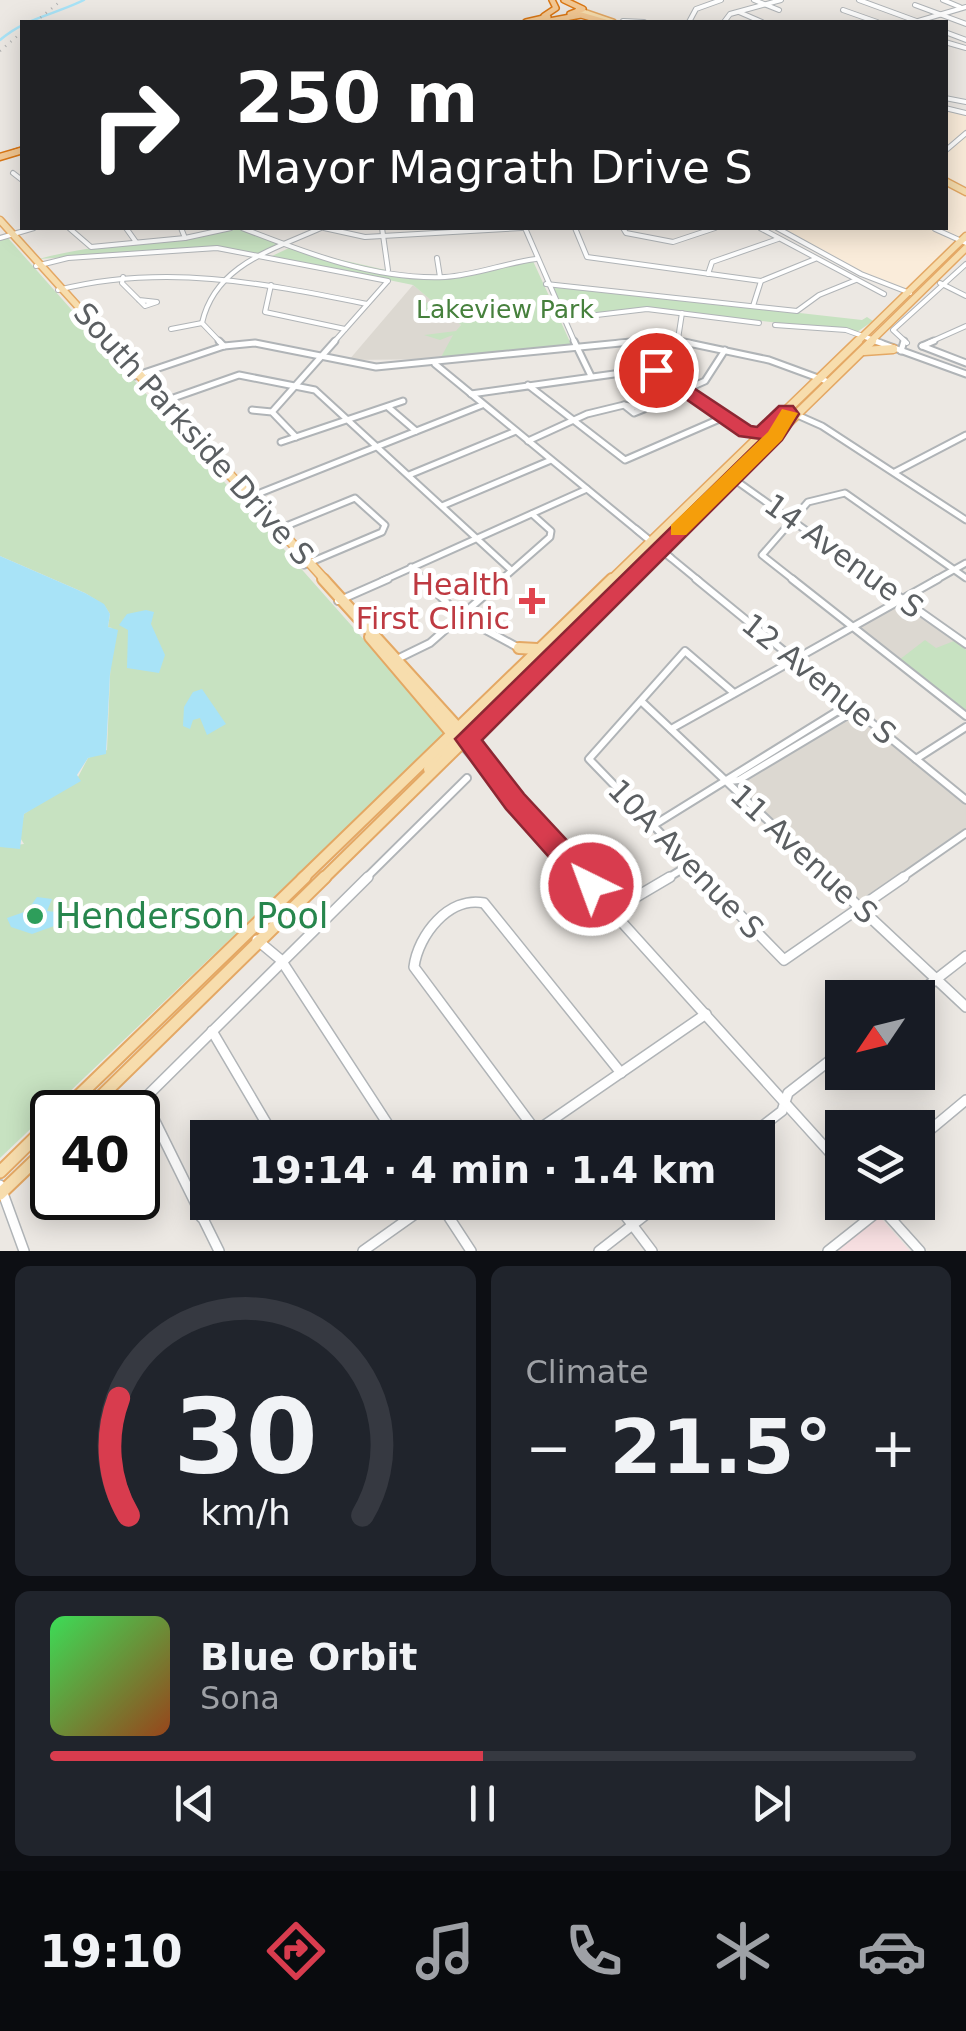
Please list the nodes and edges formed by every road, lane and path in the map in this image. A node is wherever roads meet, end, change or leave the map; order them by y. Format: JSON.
{"nodes":[{"id":1,"x":558,"y":0,"type":"edge"},
{"id":2,"x":721,"y":0,"type":"edge"},
{"id":3,"x":754,"y":0,"type":"edge"},
{"id":4,"x":781,"y":0,"type":"edge"},
{"id":5,"x":860,"y":0,"type":"edge"},
{"id":6,"x":943,"y":0,"type":"edge"},
{"id":7,"x":712,"y":1,"type":"edge"},
{"id":8,"x":764,"y":4,"type":"junction"},
{"id":9,"x":915,"y":5,"type":"dead end"},
{"id":10,"x":579,"y":8,"type":"junction"},
{"id":11,"x":965,"y":8,"type":"edge"},
{"id":12,"x":779,"y":10,"type":"dead end"},
{"id":13,"x":844,"y":10,"type":"dead end"},
{"id":14,"x":738,"y":12,"type":"junction"},
{"id":15,"x":941,"y":14,"type":"junction"},
{"id":16,"x":531,"y":20,"type":"edge"},
{"id":17,"x":534,"y":20,"type":"edge"},
{"id":18,"x":548,"y":20,"type":"edge"},
{"id":19,"x":556,"y":20,"type":"edge"},
{"id":20,"x":599,"y":20,"type":"edge"},
{"id":21,"x":604,"y":20,"type":"edge"},
{"id":22,"x":690,"y":20,"type":"edge"},
{"id":23,"x":725,"y":20,"type":"edge"},
{"id":24,"x":757,"y":20,"type":"edge"},
{"id":25,"x":872,"y":20,"type":"edge"},
{"id":26,"x":912,"y":20,"type":"edge"},
{"id":27,"x":923,"y":20,"type":"edge"},
{"id":28,"x":966,"y":24,"type":"edge"},
{"id":29,"x":963,"y":102,"type":"edge"},
{"id":30,"x":948,"y":108,"type":"edge"},
{"id":31,"x":966,"y":113,"type":"edge"},
{"id":32,"x":14,"y":174,"type":"dead end"},
{"id":33,"x":20,"y":178,"type":"edge"},
{"id":34,"x":71,"y":230,"type":"edge"},
{"id":35,"x":127,"y":230,"type":"edge"},
{"id":36,"x":182,"y":230,"type":"edge"},
{"id":37,"x":222,"y":230,"type":"edge"},
{"id":38,"x":247,"y":230,"type":"edge"},
{"id":39,"x":319,"y":230,"type":"edge"},
{"id":40,"x":330,"y":230,"type":"edge"},
{"id":41,"x":382,"y":230,"type":"edge"},
{"id":42,"x":457,"y":230,"type":"edge"},
{"id":43,"x":525,"y":230,"type":"edge"},
{"id":44,"x":575,"y":230,"type":"edge"},
{"id":45,"x":624,"y":230,"type":"edge"},
{"id":46,"x":710,"y":230,"type":"edge"},
{"id":47,"x":764,"y":230,"type":"edge"},
{"id":48,"x":781,"y":230,"type":"edge"},
{"id":49,"x":3,"y":231,"type":"edge"},
{"id":50,"x":382,"y":236,"type":"junction"},
{"id":51,"x":186,"y":238,"type":"junction"},
{"id":52,"x":779,"y":238,"type":"junction"},
{"id":53,"x":965,"y":241,"type":"edge"},
{"id":54,"x":136,"y":242,"type":"junction"},
{"id":55,"x":286,"y":246,"type":"junction"},
{"id":56,"x":485,"y":255,"type":"dead end"},
{"id":57,"x":827,"y":255,"type":"junction"},
{"id":58,"x":260,"y":256,"type":"junction"},
{"id":59,"x":437,"y":258,"type":"dead end"},
{"id":60,"x":536,"y":259,"type":"junction"},
{"id":61,"x":817,"y":259,"type":"junction"},
{"id":62,"x":966,"y":264,"type":"edge"},
{"id":63,"x":38,"y":265,"type":"junction"},
{"id":64,"x":488,"y":267,"type":"junction"},
{"id":65,"x":388,"y":270,"type":"junction"},
{"id":66,"x":708,"y":274,"type":"junction"},
{"id":67,"x":226,"y":276,"type":"junction"},
{"id":68,"x":123,"y":277,"type":"junction"},
{"id":69,"x":440,"y":278,"type":"junction"},
{"id":70,"x":856,"y":280,"type":"junction"},
{"id":71,"x":762,"y":282,"type":"junction"},
{"id":72,"x":940,"y":283,"type":"junction"},
{"id":73,"x":546,"y":284,"type":"junction"},
{"id":74,"x":271,"y":285,"type":"junction"},
{"id":75,"x":60,"y":289,"type":"junction"},
{"id":76,"x":884,"y":294,"type":"dead end"},
{"id":77,"x":911,"y":295,"type":"junction"},
{"id":78,"x":966,"y":296,"type":"edge"},
{"id":79,"x":139,"y":300,"type":"dead end"},
{"id":80,"x":367,"y":304,"type":"junction"},
{"id":81,"x":753,"y":306,"type":"junction"},
{"id":82,"x":682,"y":313,"type":"junction"},
{"id":83,"x":563,"y":319,"type":"junction"},
{"id":84,"x":202,"y":323,"type":"junction"},
{"id":85,"x":758,"y":323,"type":"dead end"},
{"id":86,"x":774,"y":325,"type":"dead end"},
{"id":87,"x":965,"y":328,"type":"edge"},
{"id":88,"x":171,"y":329,"type":"dead end"},
{"id":89,"x":345,"y":329,"type":"junction"},
{"id":90,"x":861,"y":336,"type":"junction"},
{"id":91,"x":678,"y":338,"type":"junction"},
{"id":92,"x":872,"y":340,"type":"junction"},
{"id":93,"x":224,"y":346,"type":"junction"},
{"id":94,"x":576,"y":346,"type":"junction"},
{"id":95,"x":725,"y":350,"type":"junction"},
{"id":96,"x":897,"y":350,"type":"junction"},
{"id":97,"x":858,"y":355,"type":"junction"},
{"id":98,"x":322,"y":356,"type":"junction"},
{"id":99,"x":433,"y":363,"type":"junction"},
{"id":100,"x":966,"y":363,"type":"edge"},
{"id":101,"x":966,"y":374,"type":"edge"},
{"id":102,"x":137,"y":375,"type":"junction"},
{"id":103,"x":590,"y":376,"type":"junction"},
{"id":104,"x":818,"y":378,"type":"junction"},
{"id":105,"x":830,"y":382,"type":"junction"},
{"id":106,"x":528,"y":384,"type":"junction"},
{"id":107,"x":296,"y":386,"type":"junction"},
{"id":108,"x":808,"y":389,"type":"junction"},
{"id":109,"x":686,"y":390,"type":"junction"},
{"id":110,"x":471,"y":394,"type":"junction"},
{"id":111,"x":403,"y":401,"type":"dead end"},
{"id":112,"x":162,"y":402,"type":"junction"},
{"id":113,"x":483,"y":404,"type":"junction"},
{"id":114,"x":623,"y":404,"type":"dead end"},
{"id":115,"x":388,"y":407,"type":"junction"},
{"id":116,"x":252,"y":410,"type":"dead end"},
{"id":117,"x":786,"y":410,"type":"junction"},
{"id":118,"x":272,"y":412,"type":"junction"},
{"id":119,"x":797,"y":414,"type":"junction"},
{"id":120,"x":724,"y":417,"type":"junction"},
{"id":121,"x":348,"y":419,"type":"junction"},
{"id":122,"x":575,"y":421,"type":"junction"},
{"id":123,"x":416,"y":431,"type":"junction"},
{"id":124,"x":516,"y":431,"type":"junction"},
{"id":125,"x":746,"y":432,"type":"junction"},
{"id":126,"x":762,"y":433,"type":"junction"},
{"id":127,"x":966,"y":435,"type":"edge"},
{"id":128,"x":775,"y":436,"type":"junction"},
{"id":129,"x":297,"y":438,"type":"junction"},
{"id":130,"x":528,"y":441,"type":"junction"},
{"id":131,"x":281,"y":442,"type":"dead end"},
{"id":132,"x":751,"y":443,"type":"junction"},
{"id":133,"x":378,"y":446,"type":"junction"},
{"id":134,"x":551,"y":460,"type":"junction"},
{"id":135,"x":720,"y":472,"type":"junction"},
{"id":136,"x":894,"y":472,"type":"junction"},
{"id":137,"x":409,"y":475,"type":"junction"},
{"id":138,"x":732,"y":478,"type":"junction"},
{"id":139,"x":588,"y":490,"type":"junction"},
{"id":140,"x":248,"y":498,"type":"junction"},
{"id":141,"x":442,"y":506,"type":"junction"},
{"id":142,"x":685,"y":506,"type":"joint"},
{"id":143,"x":698,"y":511,"type":"junction"},
{"id":144,"x":532,"y":514,"type":"junction"},
{"id":145,"x":793,"y":518,"type":"junction"},
{"id":146,"x":966,"y":520,"type":"edge"},
{"id":147,"x":634,"y":528,"type":"joint"},
{"id":148,"x":276,"y":530,"type":"junction"},
{"id":149,"x":477,"y":538,"type":"junction"},
{"id":150,"x":654,"y":545,"type":"junction"},
{"id":151,"x":966,"y":562,"type":"edge"},
{"id":152,"x":307,"y":564,"type":"junction"},
{"id":153,"x":412,"y":568,"type":"junction"},
{"id":154,"x":511,"y":570,"type":"junction"},
{"id":155,"x":954,"y":570,"type":"junction"},
{"id":156,"x":966,"y":578,"type":"edge"},
{"id":157,"x":903,"y":598,"type":"junction"},
{"id":158,"x":340,"y":600,"type":"junction"},
{"id":159,"x":460,"y":616,"type":"junction"},
{"id":160,"x":851,"y":628,"type":"junction"},
{"id":161,"x":966,"y":644,"type":"edge"},
{"id":162,"x":519,"y":648,"type":"junction"},
{"id":163,"x":539,"y":648,"type":"junction"},
{"id":164,"x":794,"y":659,"type":"junction"},
{"id":165,"x":394,"y":660,"type":"junction"},
{"id":166,"x":527,"y":660,"type":"junction"},
{"id":167,"x":734,"y":693,"type":"junction"},
{"id":168,"x":641,"y":701,"type":"junction"},
{"id":169,"x":853,"y":707,"type":"junction"},
{"id":170,"x":966,"y":716,"type":"edge"},
{"id":171,"x":966,"y":727,"type":"edge"},
{"id":172,"x":671,"y":729,"type":"junction"},
{"id":173,"x":460,"y":736,"type":"junction"},
{"id":174,"x":916,"y":758,"type":"junction"},
{"id":175,"x":467,"y":778,"type":"dead end"},
{"id":176,"x":726,"y":781,"type":"junction"},
{"id":177,"x":966,"y":800,"type":"edge"},
{"id":178,"x":654,"y":826,"type":"junction"},
{"id":179,"x":966,"y":833,"type":"edge"},
{"id":180,"x":691,"y":864,"type":"junction"},
{"id":181,"x":860,"y":908,"type":"junction"},
{"id":182,"x":614,"y":910,"type":"junction"},
{"id":183,"x":248,"y":932,"type":"junction"},
{"id":184,"x":260,"y":942,"type":"junction"},
{"id":185,"x":966,"y":956,"type":"edge"},
{"id":186,"x":281,"y":960,"type":"junction"},
{"id":187,"x":936,"y":979,"type":"junction"},
{"id":188,"x":966,"y":1007,"type":"edge"},
{"id":189,"x":706,"y":1014,"type":"junction"},
{"id":190,"x":212,"y":1032,"type":"junction"},
{"id":191,"x":825,"y":1064,"type":"edge"},
{"id":192,"x":621,"y":1073,"type":"junction"},
{"id":193,"x":85,"y":1090,"type":"edge"},
{"id":194,"x":107,"y":1090,"type":"edge"},
{"id":195,"x":966,"y":1100,"type":"edge"},
{"id":196,"x":784,"y":1101,"type":"junction"},
{"id":197,"x":263,"y":1120,"type":"edge"},
{"id":198,"x":385,"y":1120,"type":"edge"},
{"id":199,"x":521,"y":1120,"type":"edge"},
{"id":200,"x":553,"y":1120,"type":"edge"},
{"id":201,"x":770,"y":1120,"type":"edge"},
{"id":202,"x":935,"y":1126,"type":"edge"},
{"id":203,"x":30,"y":1143,"type":"edge"},
{"id":204,"x":825,"y":1147,"type":"edge"},
{"id":205,"x":30,"y":1165,"type":"edge"},
{"id":206,"x":0,"y":1172,"type":"edge"},
{"id":207,"x":0,"y":1185,"type":"edge"},
{"id":208,"x":190,"y":1192,"type":"edge"},
{"id":209,"x":0,"y":1194,"type":"edge"},
{"id":210,"x":204,"y":1220,"type":"edge"},
{"id":211,"x":409,"y":1220,"type":"edge"},
{"id":212,"x":449,"y":1220,"type":"edge"},
{"id":213,"x":628,"y":1220,"type":"edge"},
{"id":214,"x":640,"y":1220,"type":"edge"},
{"id":215,"x":862,"y":1220,"type":"edge"},
{"id":216,"x":891,"y":1220,"type":"edge"},
{"id":217,"x":632,"y":1226,"type":"junction"},
{"id":218,"x":24,"y":1251,"type":"edge"},
{"id":219,"x":219,"y":1251,"type":"edge"},
{"id":220,"x":363,"y":1251,"type":"edge"},
{"id":221,"x":471,"y":1251,"type":"edge"},
{"id":222,"x":599,"y":1251,"type":"edge"},
{"id":223,"x":652,"y":1251,"type":"edge"},
{"id":224,"x":828,"y":1251,"type":"edge"},
{"id":225,"x":920,"y":1251,"type":"edge"}],
"edges":[{"from":1,"to":10,"type":"highway"},
{"from":1,"to":16,"type":"highway"},
{"from":2,"to":7,"type":"street"},
{"from":3,"to":8,"type":"street"},
{"from":4,"to":8,"type":"street"},
{"from":5,"to":26,"type":"street"},
{"from":6,"to":11,"type":"street"},
{"from":7,"to":22,"type":"street"},
{"from":8,"to":12,"type":"street"},
{"from":8,"to":14,"type":"street"},
{"from":9,"to":15,"type":"street"},
{"from":10,"to":17,"type":"highway"},
{"from":10,"to":18,"type":"highway"},
{"from":10,"to":21,"type":"main road"},
{"from":11,"to":15,"type":"street"},
{"from":13,"to":25,"type":"street"},
{"from":14,"to":23,"type":"street"},
{"from":14,"to":24,"type":"street"},
{"from":15,"to":27,"type":"street"},
{"from":15,"to":28,"type":"street"},
{"from":19,"to":20,"type":"highway"},
{"from":29,"to":30,"type":"street"},
{"from":30,"to":31,"type":"street"},
{"from":32,"to":33,"type":"street"},
{"from":34,"to":54,"type":"street"},
{"from":35,"to":54,"type":"street"},
{"from":36,"to":51,"type":"street"},
{"from":37,"to":51,"type":"street"},
{"from":38,"to":55,"type":"street"},
{"from":39,"to":55,"type":"street"},
{"from":40,"to":50,"type":"street"},
{"from":41,"to":50,"type":"street"},
{"from":42,"to":50,"type":"street"},
{"from":43,"to":60,"type":"street"},
{"from":44,"to":66,"type":"street"},
{"from":45,"to":46,"type":"street"},
{"from":47,"to":52,"type":"street"},
{"from":48,"to":57,"type":"street"},
{"from":49,"to":63,"type":"main road","name":"South Parkside Drive S"},
{"from":50,"to":65,"type":"street"},
{"from":51,"to":54,"type":"street"},
{"from":52,"to":61,"type":"street"},
{"from":52,"to":66,"type":"street"},
{"from":53,"to":77,"type":"main road"},
{"from":55,"to":58,"type":"street"},
{"from":55,"to":65,"type":"street"},
{"from":56,"to":64,"type":"street"},
{"from":57,"to":61,"type":"street"},
{"from":57,"to":77,"type":"street"},
{"from":58,"to":63,"type":"street"},
{"from":58,"to":67,"type":"street"},
{"from":58,"to":80,"type":"street"},
{"from":59,"to":69,"type":"street"},
{"from":60,"to":64,"type":"street"},
{"from":60,"to":73,"type":"street"},
{"from":61,"to":70,"type":"street"},
{"from":61,"to":71,"type":"street"},
{"from":62,"to":72,"type":"street"},
{"from":63,"to":75,"type":"main road","name":"South Parkside Drive S"},
{"from":64,"to":69,"type":"street"},
{"from":65,"to":69,"type":"street"},
{"from":66,"to":71,"type":"street"},
{"from":67,"to":68,"type":"street"},
{"from":67,"to":74,"type":"street"},
{"from":67,"to":84,"type":"street"},
{"from":68,"to":75,"type":"street"},
{"from":68,"to":79,"type":"street"},
{"from":70,"to":76,"type":"street"},
{"from":70,"to":81,"type":"street"},
{"from":71,"to":81,"type":"street"},
{"from":72,"to":78,"type":"street"},
{"from":72,"to":96,"type":"street"},
{"from":73,"to":81,"type":"street"},
{"from":73,"to":83,"type":"street"},
{"from":74,"to":80,"type":"street"},
{"from":74,"to":89,"type":"street"},
{"from":75,"to":102,"type":"main road","name":"South Parkside Drive S"},
{"from":77,"to":90,"type":"main road"},
{"from":77,"to":92,"type":"main road"},
{"from":80,"to":89,"type":"street"},
{"from":82,"to":83,"type":"street"},
{"from":82,"to":85,"type":"street"},
{"from":82,"to":91,"type":"street"},
{"from":83,"to":94,"type":"street"},
{"from":84,"to":88,"type":"street"},
{"from":84,"to":93,"type":"street"},
{"from":86,"to":90,"type":"street"},
{"from":87,"to":100,"type":"street"},
{"from":89,"to":98,"type":"street"},
{"from":90,"to":92,"type":"street"},
{"from":90,"to":104,"type":"main road"},
{"from":91,"to":94,"type":"street"},
{"from":91,"to":95,"type":"street"},
{"from":92,"to":96,"type":"street"},
{"from":92,"to":97,"type":"main road"},
{"from":93,"to":98,"type":"street"},
{"from":93,"to":102,"type":"street"},
{"from":94,"to":99,"type":"street"},
{"from":94,"to":103,"type":"street"},
{"from":95,"to":104,"type":"street"},
{"from":95,"to":109,"type":"street"},
{"from":96,"to":97,"type":"main road"},
{"from":96,"to":101,"type":"street"},
{"from":97,"to":105,"type":"main road"},
{"from":98,"to":99,"type":"street"},
{"from":98,"to":107,"type":"street"},
{"from":99,"to":110,"type":"street","name":"12 Avenue S"},
{"from":102,"to":112,"type":"main road","name":"South Parkside Drive S"},
{"from":103,"to":106,"type":"street"},
{"from":103,"to":109,"type":"street"},
{"from":104,"to":105,"type":"street"},
{"from":104,"to":108,"type":"main road"},
{"from":105,"to":119,"type":"main road"},
{"from":106,"to":110,"type":"street"},
{"from":106,"to":122,"type":"street"},
{"from":107,"to":112,"type":"street"},
{"from":107,"to":118,"type":"street"},
{"from":107,"to":121,"type":"street"},
{"from":108,"to":117,"type":"main road"},
{"from":108,"to":119,"type":"main road"},
{"from":109,"to":120,"type":"street"},
{"from":110,"to":113,"type":"street","name":"12 Avenue S"},
{"from":111,"to":115,"type":"street"},
{"from":112,"to":140,"type":"main road","name":"South Parkside Drive S"},
{"from":113,"to":123,"type":"street"},
{"from":113,"to":124,"type":"street","name":"12 Avenue S"},
{"from":114,"to":122,"type":"street"},
{"from":115,"to":121,"type":"street"},
{"from":115,"to":123,"type":"street"},
{"from":116,"to":118,"type":"street"},
{"from":117,"to":119,"type":"street"},
{"from":117,"to":126,"type":"main road"},
{"from":117,"to":128,"type":"main road"},
{"from":118,"to":129,"type":"street"},
{"from":119,"to":128,"type":"main road"},
{"from":119,"to":136,"type":"street"},
{"from":120,"to":122,"type":"street"},
{"from":120,"to":125,"type":"street"},
{"from":121,"to":129,"type":"street"},
{"from":121,"to":133,"type":"street"},
{"from":122,"to":130,"type":"street"},
{"from":123,"to":133,"type":"street"},
{"from":124,"to":130,"type":"street","name":"12 Avenue S"},
{"from":124,"to":137,"type":"street"},
{"from":125,"to":126,"type":"main road"},
{"from":125,"to":132,"type":"main road"},
{"from":126,"to":132,"type":"main road"},
{"from":127,"to":136,"type":"street"},
{"from":128,"to":138,"type":"main road"},
{"from":129,"to":131,"type":"street"},
{"from":130,"to":134,"type":"street","name":"12 Avenue S"},
{"from":132,"to":135,"type":"main road"},
{"from":132,"to":138,"type":"main road"},
{"from":133,"to":137,"type":"street"},
{"from":133,"to":140,"type":"street"},
{"from":134,"to":139,"type":"street","name":"12 Avenue S"},
{"from":134,"to":141,"type":"street"},
{"from":135,"to":138,"type":"street","name":"14 Avenue S"},
{"from":135,"to":142,"type":"main road"},
{"from":135,"to":143,"type":"main road"},
{"from":136,"to":146,"type":"street"},
{"from":137,"to":141,"type":"street"},
{"from":138,"to":143,"type":"main road"},
{"from":138,"to":145,"type":"street","name":"14 Avenue S"},
{"from":139,"to":144,"type":"street"},
{"from":139,"to":147,"type":"street","name":"12 Avenue S"},
{"from":140,"to":148,"type":"main road","name":"South Parkside Drive S"},
{"from":141,"to":149,"type":"street"},
{"from":142,"to":150,"type":"main road"},
{"from":143,"to":150,"type":"main road"},
{"from":144,"to":149,"type":"street"},
{"from":144,"to":154,"type":"street"},
{"from":145,"to":155,"type":"street"},
{"from":145,"to":157,"type":"street","name":"14 Avenue S"},
{"from":145,"to":160,"type":"street"},
{"from":147,"to":150,"type":"street","name":"12 Avenue S"},
{"from":148,"to":152,"type":"main road","name":"South Parkside Drive S"},
{"from":148,"to":152,"type":"street"},
{"from":149,"to":153,"type":"street"},
{"from":149,"to":154,"type":"street"},
{"from":150,"to":163,"type":"main road"},
{"from":150,"to":164,"type":"street","name":"12 Avenue S"},
{"from":150,"to":173,"type":"main road"},
{"from":151,"to":155,"type":"street"},
{"from":152,"to":158,"type":"main road","name":"South Parkside Drive S"},
{"from":153,"to":158,"type":"street"},
{"from":153,"to":159,"type":"street"},
{"from":154,"to":159,"type":"street"},
{"from":155,"to":156,"type":"street"},
{"from":155,"to":157,"type":"street"},
{"from":157,"to":160,"type":"street"},
{"from":157,"to":161,"type":"street","name":"14 Avenue S"},
{"from":158,"to":165,"type":"main road","name":"South Parkside Drive S"},
{"from":159,"to":162,"type":"street"},
{"from":159,"to":165,"type":"street"},
{"from":160,"to":164,"type":"street"},
{"from":160,"to":170,"type":"street"},
{"from":162,"to":163,"type":"main road"},
{"from":162,"to":166,"type":"main road"},
{"from":163,"to":166,"type":"main road"},
{"from":164,"to":167,"type":"street"},
{"from":164,"to":169,"type":"street","name":"12 Avenue S"},
{"from":165,"to":173,"type":"main road","name":"South Parkside Drive S"},
{"from":166,"to":173,"type":"main road"},
{"from":167,"to":168,"type":"street"},
{"from":167,"to":172,"type":"street"},
{"from":168,"to":172,"type":"street","name":"11 Avenue S"},
{"from":168,"to":178,"type":"street","name":"10A Avenue S"},
{"from":169,"to":174,"type":"street","name":"12 Avenue S"},
{"from":169,"to":176,"type":"street"},
{"from":171,"to":174,"type":"street"},
{"from":172,"to":176,"type":"street","name":"11 Avenue S"},
{"from":173,"to":182,"type":"street"},
{"from":173,"to":183,"type":"main road"},
{"from":173,"to":184,"type":"main road"},
{"from":174,"to":177,"type":"street","name":"12 Avenue S"},
{"from":175,"to":186,"type":"street"},
{"from":176,"to":178,"type":"street"},
{"from":176,"to":181,"type":"street","name":"11 Avenue S"},
{"from":178,"to":180,"type":"street","name":"10A Avenue S"},
{"from":179,"to":181,"type":"street"},
{"from":180,"to":181,"type":"street","name":"10A Avenue S"},
{"from":180,"to":182,"type":"street"},
{"from":181,"to":187,"type":"street","name":"11 Avenue S"},
{"from":182,"to":189,"type":"street"},
{"from":183,"to":184,"type":"street"},
{"from":183,"to":193,"type":"main road"},
{"from":184,"to":186,"type":"street"},
{"from":184,"to":194,"type":"main road"},
{"from":185,"to":187,"type":"street"},
{"from":186,"to":190,"type":"street"},
{"from":186,"to":198,"type":"street"},
{"from":187,"to":188,"type":"street","name":"11 Avenue S"},
{"from":189,"to":192,"type":"street"},
{"from":189,"to":196,"type":"street"},
{"from":190,"to":197,"type":"street"},
{"from":190,"to":208,"type":"street"},
{"from":191,"to":196,"type":"street"},
{"from":192,"to":199,"type":"street"},
{"from":192,"to":200,"type":"street"},
{"from":195,"to":202,"type":"street"},
{"from":196,"to":201,"type":"street"},
{"from":196,"to":204,"type":"street"},
{"from":203,"to":206,"type":"main road"},
{"from":205,"to":209,"type":"main road"},
{"from":207,"to":209,"type":"street"},
{"from":209,"to":218,"type":"street"},
{"from":210,"to":219,"type":"street"},
{"from":211,"to":220,"type":"street"},
{"from":212,"to":221,"type":"street"},
{"from":213,"to":217,"type":"street"},
{"from":214,"to":217,"type":"street"},
{"from":215,"to":224,"type":"street"},
{"from":216,"to":225,"type":"street"},
{"from":217,"to":222,"type":"street"},
{"from":217,"to":223,"type":"street"}]}
